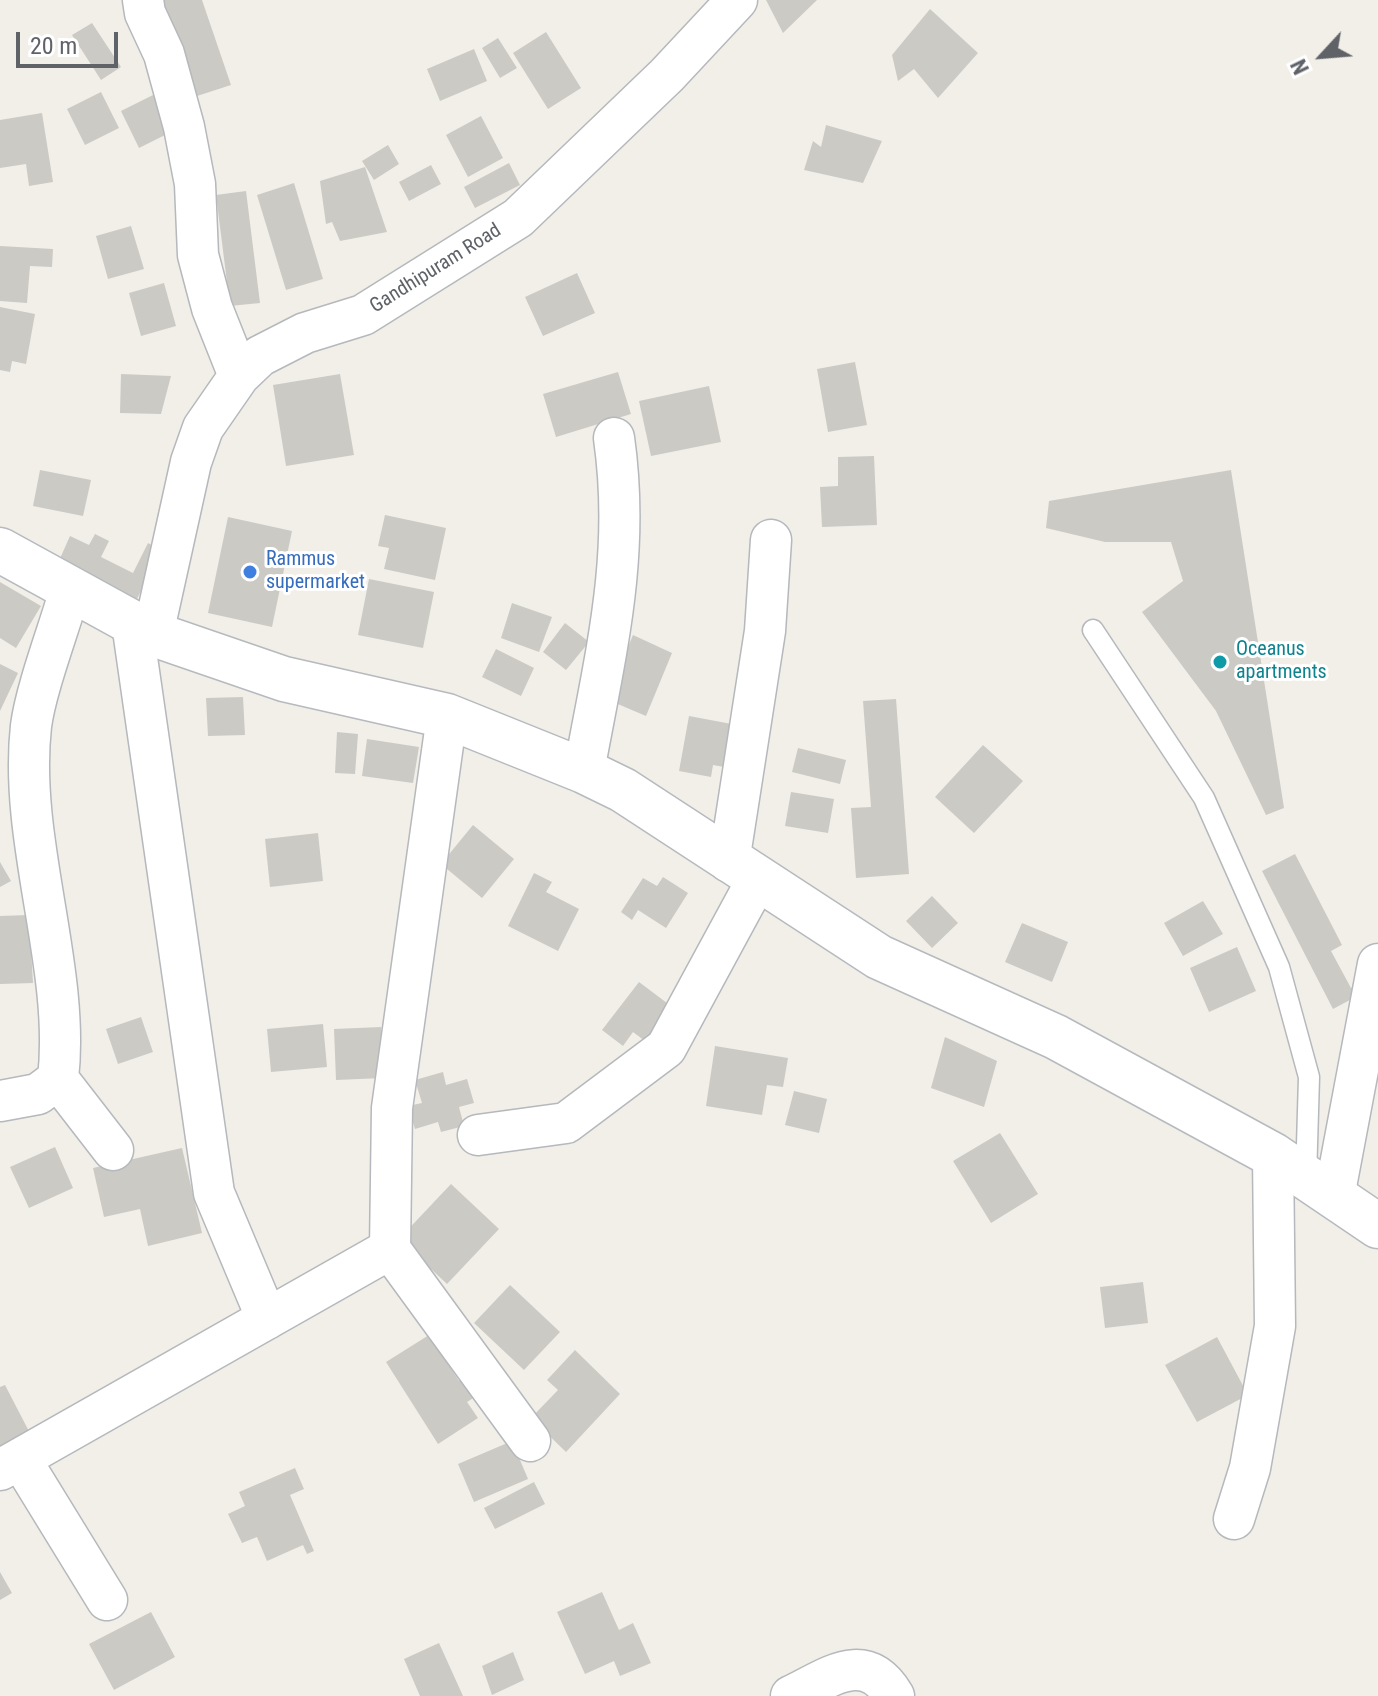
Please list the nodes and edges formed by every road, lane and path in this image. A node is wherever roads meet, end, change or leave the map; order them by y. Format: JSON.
{"nodes":[{"id":1,"x":143,"y":0,"type":"edge"},
{"id":2,"x":737,"y":0,"type":"edge"},
{"id":3,"x":239,"y":376,"type":"junction"},
{"id":4,"x":614,"y":438,"type":"dead end"},
{"id":5,"x":771,"y":540,"type":"dead end"},
{"id":6,"x":0,"y":550,"type":"edge"},
{"id":7,"x":70,"y":590,"type":"junction"},
{"id":8,"x":142,"y":628,"type":"junction"},
{"id":9,"x":1093,"y":630,"type":"dead end"},
{"id":10,"x":447,"y":716,"type":"junction"},
{"id":11,"x":584,"y":771,"type":"junction"},
{"id":12,"x":743,"y":871,"type":"junction"},
{"id":13,"x":1378,"y":964,"type":"edge"},
{"id":14,"x":58,"y":1079,"type":"junction"},
{"id":15,"x":0,"y":1101,"type":"edge"},
{"id":16,"x":478,"y":1135,"type":"dead end"},
{"id":17,"x":113,"y":1150,"type":"dead end"},
{"id":18,"x":1304,"y":1177,"type":"junction"},
{"id":19,"x":1378,"y":1226,"type":"edge"},
{"id":20,"x":390,"y":1249,"type":"junction"},
{"id":21,"x":267,"y":1319,"type":"junction"},
{"id":22,"x":530,"y":1441,"type":"dead end"},
{"id":23,"x":10,"y":1465,"type":"edge"},
{"id":24,"x":1234,"y":1519,"type":"dead end"},
{"id":25,"x":107,"y":1600,"type":"dead end"},
{"id":26,"x":791,"y":1696,"type":"edge"},
{"id":27,"x":894,"y":1696,"type":"edge"}],
"edges":[{"from":1,"to":3,"type":"street"},
{"from":2,"to":3,"type":"street","name":"Gandhipuram Road"},
{"from":3,"to":8,"type":"street","name":"Gandhipuram Road"},
{"from":4,"to":11,"type":"street"},
{"from":5,"to":12,"type":"street"},
{"from":6,"to":7,"type":"main road"},
{"from":7,"to":8,"type":"main road"},
{"from":7,"to":14,"type":"street"},
{"from":8,"to":10,"type":"main road"},
{"from":8,"to":21,"type":"street"},
{"from":9,"to":18,"type":"lane"},
{"from":10,"to":11,"type":"main road"},
{"from":10,"to":20,"type":"street"},
{"from":11,"to":12,"type":"main road"},
{"from":12,"to":16,"type":"street"},
{"from":12,"to":18,"type":"main road"},
{"from":13,"to":18,"type":"street"},
{"from":14,"to":15,"type":"street"},
{"from":14,"to":17,"type":"street"},
{"from":18,"to":19,"type":"main road"},
{"from":18,"to":24,"type":"street"},
{"from":20,"to":21,"type":"street"},
{"from":20,"to":22,"type":"street"},
{"from":21,"to":23,"type":"street"},
{"from":23,"to":25,"type":"street"},
{"from":26,"to":27,"type":"street"}]}
